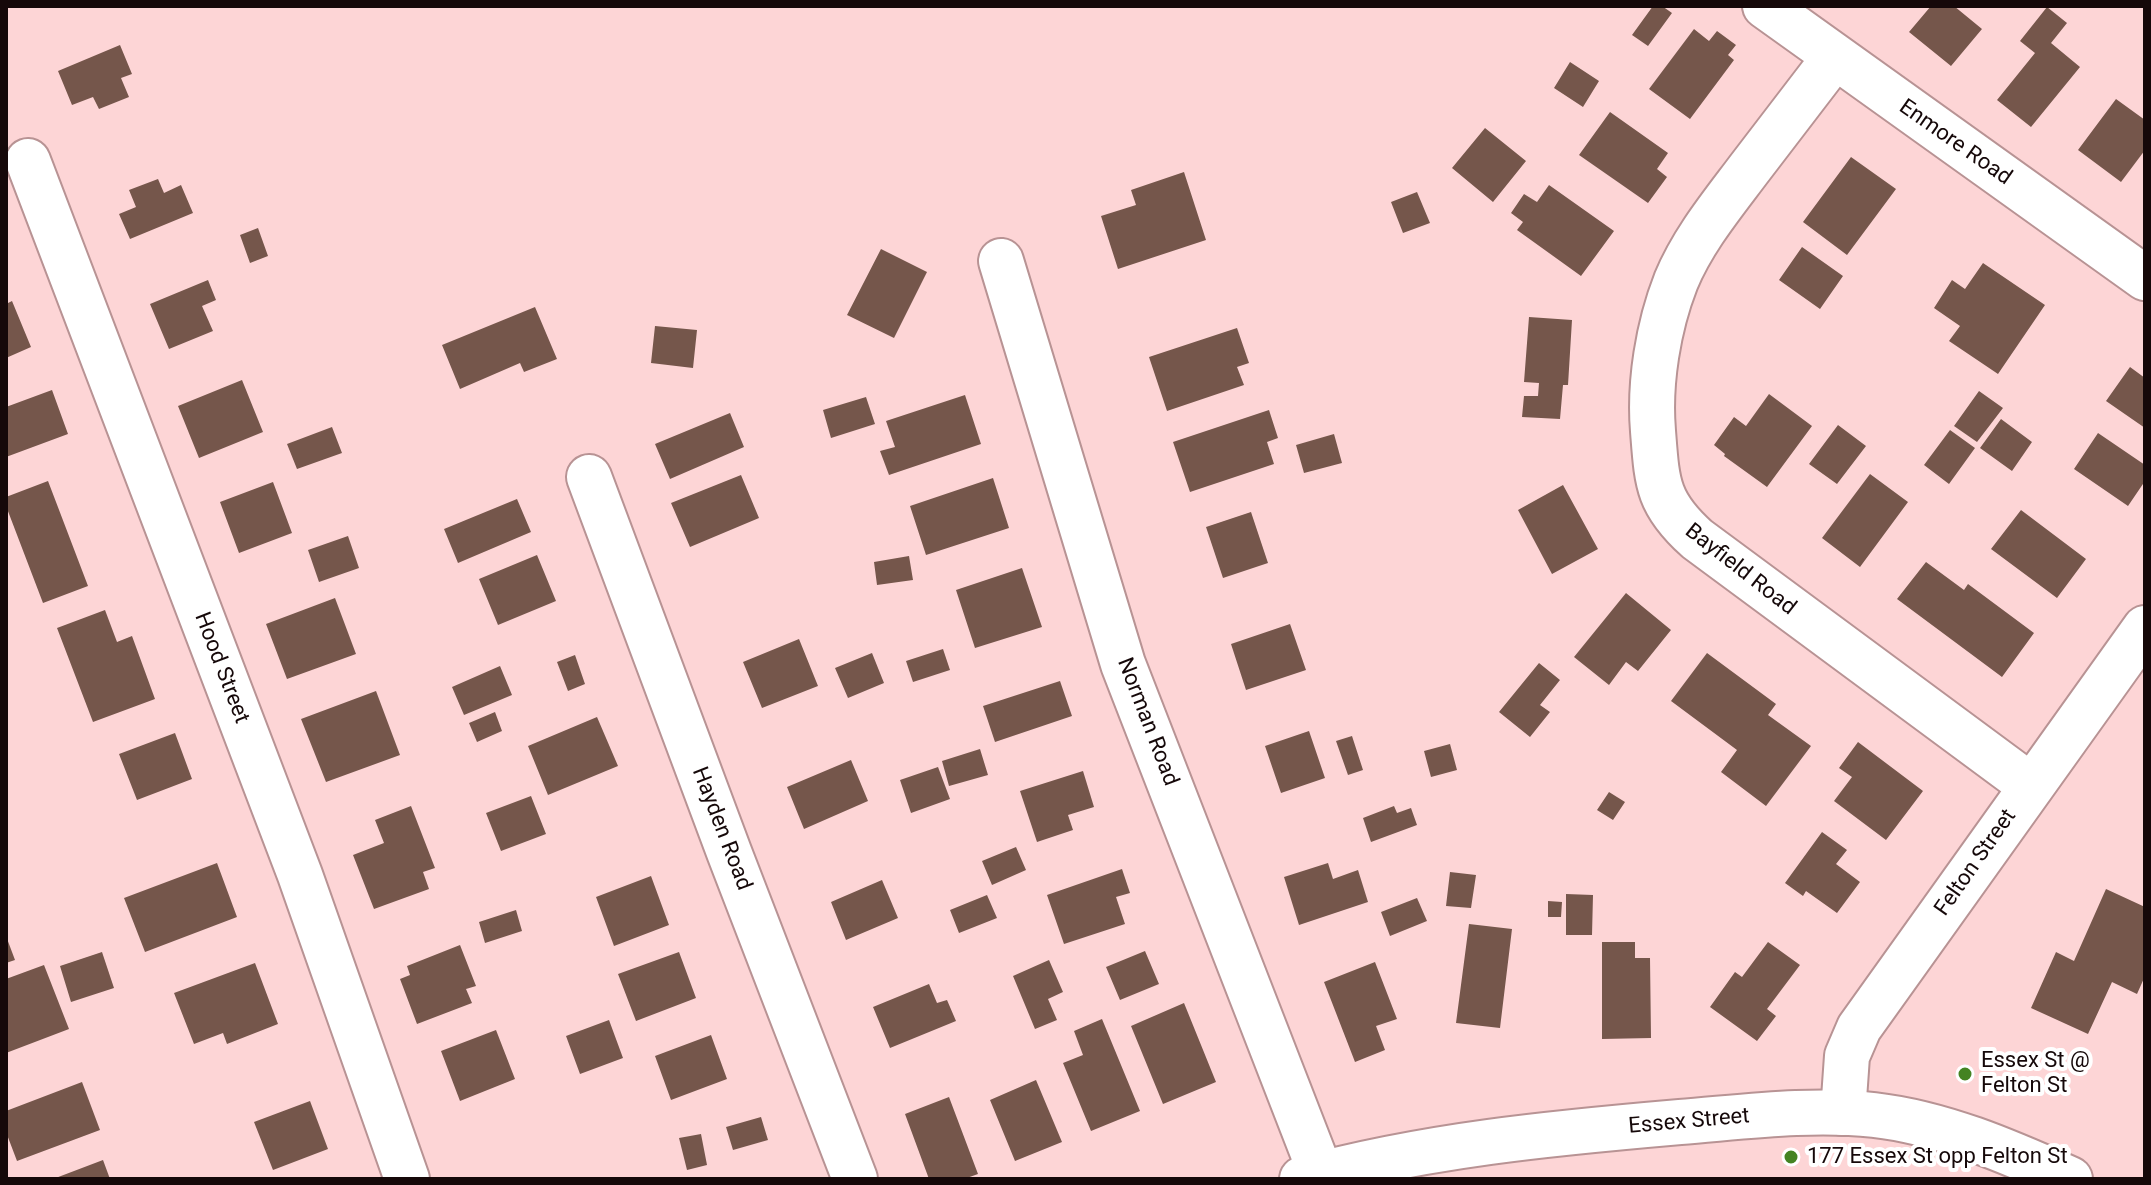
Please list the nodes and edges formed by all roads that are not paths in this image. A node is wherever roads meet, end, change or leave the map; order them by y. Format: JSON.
{"nodes":[{"id":1,"x":1765,"y":6,"type":"edge"},
{"id":2,"x":1834,"y":58,"type":"junction"},
{"id":3,"x":28,"y":161,"type":"dead end"},
{"id":4,"x":1001,"y":261,"type":"dead end"},
{"id":5,"x":2145,"y":278,"type":"edge"},
{"id":6,"x":589,"y":477,"type":"dead end"},
{"id":7,"x":2145,"y":628,"type":"edge"},
{"id":8,"x":2031,"y":786,"type":"junction"},
{"id":9,"x":1843,"y":1113,"type":"junction"},
{"id":10,"x":1312,"y":1176,"type":"edge"},
{"id":11,"x":407,"y":1179,"type":"edge"},
{"id":12,"x":855,"y":1179,"type":"edge"},
{"id":13,"x":2070,"y":1179,"type":"edge"}],
"edges":[{"from":1,"to":2,"type":"street","name":"Enmore Road"},
{"from":2,"to":5,"type":"street","name":"Enmore Road"},
{"from":2,"to":8,"type":"street","name":"Bayfield Road"},
{"from":3,"to":11,"type":"street","name":"Hood Street"},
{"from":4,"to":10,"type":"street","name":"Norman Road"},
{"from":6,"to":12,"type":"street","name":"Hayden Road"},
{"from":7,"to":8,"type":"street","name":"Felton Street"},
{"from":8,"to":9,"type":"street","name":"Felton Street"},
{"from":9,"to":10,"type":"street","name":"Essex Street"},
{"from":9,"to":13,"type":"street","name":"Essex Street"}]}
